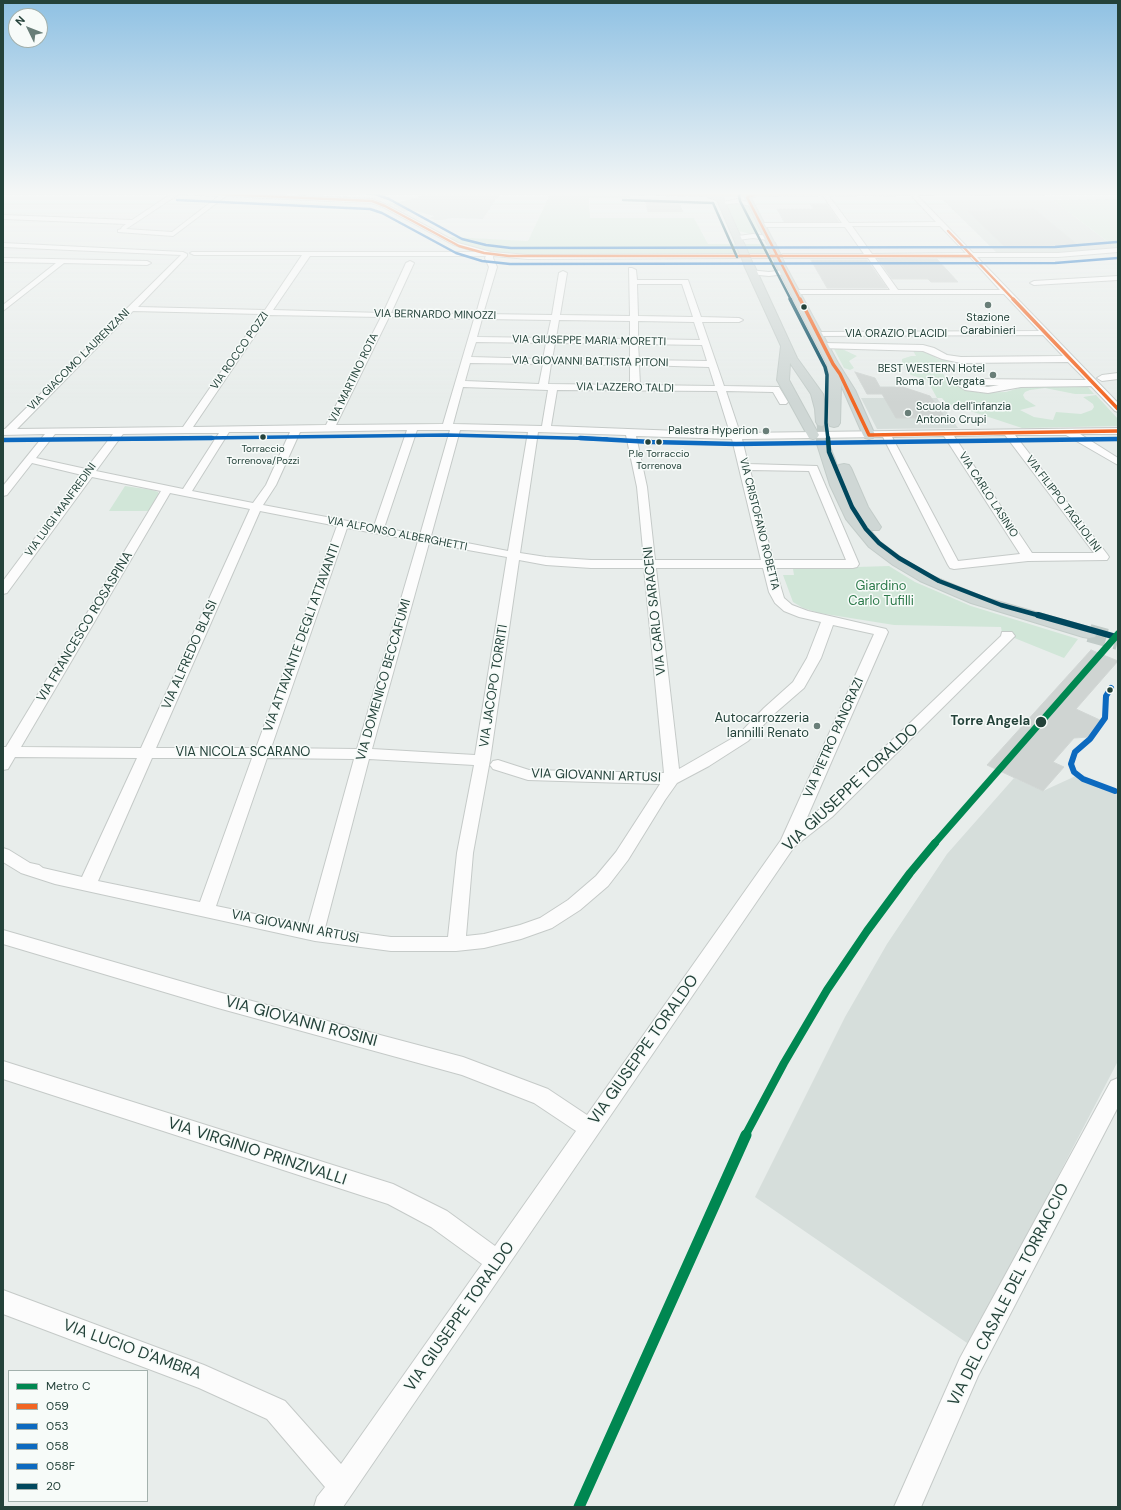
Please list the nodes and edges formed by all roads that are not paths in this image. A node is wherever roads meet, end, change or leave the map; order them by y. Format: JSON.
{"nodes":[{"id":1,"x":61,"y":262,"type":"edge"},
{"id":2,"x":125,"y":262,"type":"edge"},
{"id":3,"x":177,"y":262,"type":"edge"},
{"id":4,"x":301,"y":262,"type":"edge"},
{"id":5,"x":404,"y":262,"type":"edge"},
{"id":6,"x":478,"y":262,"type":"edge"},
{"id":7,"x":492,"y":262,"type":"edge"},
{"id":8,"x":754,"y":262,"type":"edge"},
{"id":9,"x":802,"y":262,"type":"edge"},
{"id":10,"x":874,"y":262,"type":"edge"},
{"id":11,"x":978,"y":262,"type":"edge"},
{"id":12,"x":147,"y":263,"type":"dead end"},
{"id":13,"x":459,"y":263,"type":"dead end"},
{"id":14,"x":750,"y":264,"type":"junction"},
{"id":15,"x":783,"y":264,"type":"junction"},
{"id":16,"x":632,"y":270,"type":"dead end"},
{"id":17,"x":563,"y":274,"type":"dead end"},
{"id":18,"x":1118,"y":278,"type":"edge"},
{"id":19,"x":633,"y":282,"type":"junction"},
{"id":20,"x":1034,"y":283,"type":"dead end"},
{"id":21,"x":796,"y":292,"type":"junction"},
{"id":22,"x":896,"y":292,"type":"junction"},
{"id":23,"x":1005,"y":292,"type":"junction"},
{"id":24,"x":131,"y":308,"type":"junction"},
{"id":25,"x":3,"y":309,"type":"edge"},
{"id":26,"x":267,"y":312,"type":"junction"},
{"id":27,"x":386,"y":315,"type":"junction"},
{"id":28,"x":479,"y":316,"type":"junction"},
{"id":29,"x":554,"y":318,"type":"junction"},
{"id":30,"x":633,"y":318,"type":"junction"},
{"id":31,"x":698,"y":319,"type":"junction"},
{"id":32,"x":739,"y":320,"type":"dead end"},
{"id":33,"x":818,"y":334,"type":"junction"},
{"id":34,"x":1045,"y":334,"type":"junction"},
{"id":35,"x":473,"y":339,"type":"junction"},
{"id":36,"x":551,"y":340,"type":"junction"},
{"id":37,"x":634,"y":342,"type":"junction"},
{"id":38,"x":705,"y":343,"type":"junction"},
{"id":39,"x":786,"y":346,"type":"junction"},
{"id":40,"x":824,"y":346,"type":"junction"},
{"id":41,"x":1069,"y":359,"type":"junction"},
{"id":42,"x":467,"y":360,"type":"junction"},
{"id":43,"x":547,"y":361,"type":"junction"},
{"id":44,"x":634,"y":363,"type":"junction"},
{"id":45,"x":712,"y":364,"type":"junction"},
{"id":46,"x":833,"y":364,"type":"junction"},
{"id":47,"x":1118,"y":376,"type":"edge"},
{"id":48,"x":1102,"y":378,"type":"dead end"},
{"id":49,"x":1036,"y":383,"type":"junction"},
{"id":50,"x":1093,"y":383,"type":"junction"},
{"id":51,"x":459,"y":384,"type":"junction"},
{"id":52,"x":548,"y":387,"type":"junction"},
{"id":53,"x":635,"y":388,"type":"junction"},
{"id":54,"x":720,"y":389,"type":"junction"},
{"id":55,"x":783,"y":402,"type":"dead end"},
{"id":56,"x":1118,"y":409,"type":"edge"},
{"id":57,"x":822,"y":422,"type":"tunnel mouth"},
{"id":58,"x":834,"y":423,"type":"tunnel mouth"},
{"id":59,"x":412,"y":427,"type":"junction"},
{"id":60,"x":451,"y":427,"type":"junction"},
{"id":61,"x":297,"y":428,"type":"junction"},
{"id":62,"x":330,"y":428,"type":"junction"},
{"id":63,"x":539,"y":429,"type":"junction"},
{"id":64,"x":186,"y":430,"type":"junction"},
{"id":65,"x":226,"y":430,"type":"junction"},
{"id":66,"x":54,"y":431,"type":"junction"},
{"id":67,"x":120,"y":431,"type":"junction"},
{"id":68,"x":868,"y":431,"type":"junction"},
{"id":69,"x":1118,"y":431,"type":"edge"},
{"id":70,"x":6,"y":432,"type":"edge"},
{"id":71,"x":1069,"y":432,"type":"junction"},
{"id":72,"x":947,"y":433,"type":"junction"},
{"id":73,"x":1008,"y":433,"type":"junction"},
{"id":74,"x":886,"y":434,"type":"junction"},
{"id":75,"x":736,"y":436,"type":"junction"},
{"id":76,"x":632,"y":438,"type":"junction"},
{"id":77,"x":821,"y":438,"type":"junction"},
{"id":78,"x":31,"y":460,"type":"junction"},
{"id":79,"x":1118,"y":462,"type":"edge"},
{"id":80,"x":744,"y":467,"type":"junction"},
{"id":81,"x":88,"y":473,"type":"junction"},
{"id":82,"x":167,"y":489,"type":"junction"},
{"id":83,"x":3,"y":492,"type":"edge"},
{"id":84,"x":186,"y":492,"type":"junction"},
{"id":85,"x":256,"y":506,"type":"junction"},
{"id":86,"x":343,"y":524,"type":"junction"},
{"id":87,"x":378,"y":530,"type":"junction"},
{"id":88,"x":424,"y":540,"type":"junction"},
{"id":89,"x":515,"y":556,"type":"junction"},
{"id":90,"x":1028,"y":557,"type":"junction"},
{"id":91,"x":650,"y":564,"type":"junction"},
{"id":92,"x":769,"y":565,"type":"junction"},
{"id":93,"x":3,"y":590,"type":"edge"},
{"id":94,"x":828,"y":620,"type":"junction"},
{"id":95,"x":1095,"y":629,"type":"tunnel mouth"},
{"id":96,"x":881,"y":632,"type":"joint"},
{"id":97,"x":1007,"y":635,"type":"dead end"},
{"id":98,"x":146,"y":752,"type":"junction"},
{"id":99,"x":260,"y":754,"type":"junction"},
{"id":100,"x":362,"y":754,"type":"junction"},
{"id":101,"x":5,"y":756,"type":"edge"},
{"id":102,"x":482,"y":760,"type":"junction"},
{"id":103,"x":498,"y":765,"type":"dead end"},
{"id":104,"x":672,"y":779,"type":"junction"},
{"id":105,"x":788,"y":843,"type":"junction"},
{"id":106,"x":3,"y":854,"type":"edge"},
{"id":107,"x":88,"y":884,"type":"junction"},
{"id":108,"x":206,"y":910,"type":"junction"},
{"id":109,"x":315,"y":934,"type":"junction"},
{"id":110,"x":3,"y":937,"type":"edge"},
{"id":111,"x":456,"y":944,"type":"junction"},
{"id":112,"x":3,"y":1070,"type":"edge"},
{"id":113,"x":1118,"y":1087,"type":"edge"},
{"id":114,"x":590,"y":1129,"type":"junction"},
{"id":115,"x":498,"y":1262,"type":"junction"},
{"id":116,"x":3,"y":1302,"type":"edge"},
{"id":117,"x":342,"y":1486,"type":"junction"},
{"id":118,"x":327,"y":1507,"type":"edge"},
{"id":119,"x":907,"y":1507,"type":"edge"}],
"edges":[{"from":1,"to":25,"type":"street"},
{"from":2,"to":12,"type":"street"},
{"from":3,"to":24,"type":"street","name":"VIA GIACOMO LAURENZANI"},
{"from":4,"to":26,"type":"street","name":"VIA ROCCO POZZI"},
{"from":5,"to":27,"type":"street","name":"VIA MARTINO ROTA"},
{"from":6,"to":13,"type":"street"},
{"from":7,"to":28,"type":"street","name":"VIA DOMENICO BECCAFUMI"},
{"from":8,"to":14,"type":"street"},
{"from":9,"to":15,"type":"street"},
{"from":10,"to":22,"type":"street"},
{"from":11,"to":23,"type":"street"},
{"from":14,"to":15,"type":"street"},
{"from":14,"to":39,"type":"main road"},
{"from":15,"to":21,"type":"main road"},
{"from":16,"to":19,"type":"street"},
{"from":17,"to":29,"type":"street","name":"VIA JACOPO TORRITI"},
{"from":18,"to":20,"type":"street"},
{"from":19,"to":30,"type":"street"},
{"from":19,"to":31,"type":"street","name":"VIA CRISTOFANO ROBETTA"},
{"from":21,"to":22,"type":"street"},
{"from":21,"to":33,"type":"main road"},
{"from":22,"to":23,"type":"street"},
{"from":23,"to":34,"type":"street"},
{"from":24,"to":26,"type":"street","name":"VIA BERNARDO MINOZZI"},
{"from":24,"to":70,"type":"street","name":"VIA GIACOMO LAURENZANI"},
{"from":26,"to":27,"type":"street","name":"VIA BERNARDO MINOZZI"},
{"from":26,"to":64,"type":"street","name":"VIA ROCCO POZZI"},
{"from":27,"to":28,"type":"street","name":"VIA BERNARDO MINOZZI"},
{"from":27,"to":62,"type":"street","name":"VIA MARTINO ROTA"},
{"from":28,"to":29,"type":"street","name":"VIA BERNARDO MINOZZI"},
{"from":28,"to":35,"type":"street","name":"VIA DOMENICO BECCAFUMI"},
{"from":29,"to":30,"type":"street","name":"VIA BERNARDO MINOZZI"},
{"from":29,"to":36,"type":"street","name":"VIA JACOPO TORRITI"},
{"from":30,"to":31,"type":"street","name":"VIA BERNARDO MINOZZI"},
{"from":30,"to":37,"type":"street"},
{"from":31,"to":32,"type":"street","name":"VIA BERNARDO MINOZZI"},
{"from":31,"to":38,"type":"street","name":"VIA CRISTOFANO ROBETTA"},
{"from":33,"to":34,"type":"street","name":"VIA ORAZIO PLACIDI"},
{"from":33,"to":40,"type":"main road"},
{"from":34,"to":41,"type":"street"},
{"from":35,"to":36,"type":"street","name":"VIA GIUSEPPE MARIA MORETTI"},
{"from":35,"to":42,"type":"street","name":"VIA DOMENICO BECCAFUMI"},
{"from":36,"to":37,"type":"street","name":"VIA GIUSEPPE MARIA MORETTI"},
{"from":36,"to":43,"type":"street","name":"VIA JACOPO TORRITI"},
{"from":37,"to":38,"type":"street","name":"VIA GIUSEPPE MARIA MORETTI"},
{"from":37,"to":44,"type":"street"},
{"from":38,"to":45,"type":"street","name":"VIA CRISTOFANO ROBETTA"},
{"from":39,"to":57,"type":"main road"},
{"from":39,"to":77,"type":"main road"},
{"from":40,"to":41,"type":"street"},
{"from":40,"to":46,"type":"main road"},
{"from":41,"to":50,"type":"street"},
{"from":42,"to":43,"type":"street","name":"VIA GIOVANNI BATTISTA PITONI"},
{"from":42,"to":51,"type":"street","name":"VIA DOMENICO BECCAFUMI"},
{"from":43,"to":44,"type":"street","name":"VIA GIOVANNI BATTISTA PITONI"},
{"from":43,"to":52,"type":"street","name":"VIA JACOPO TORRITI"},
{"from":44,"to":45,"type":"street","name":"VIA GIOVANNI BATTISTA PITONI"},
{"from":44,"to":53,"type":"street"},
{"from":45,"to":54,"type":"street","name":"VIA CRISTOFANO ROBETTA"},
{"from":46,"to":58,"type":"main road"},
{"from":46,"to":68,"type":"main road"},
{"from":47,"to":48,"type":"street"},
{"from":49,"to":49,"type":"street"},
{"from":49,"to":50,"type":"street"},
{"from":50,"to":56,"type":"street"},
{"from":51,"to":52,"type":"street","name":"VIA LAZZERO TALDI"},
{"from":51,"to":60,"type":"street","name":"VIA DOMENICO BECCAFUMI"},
{"from":52,"to":53,"type":"street","name":"VIA LAZZERO TALDI"},
{"from":52,"to":63,"type":"street","name":"VIA JACOPO TORRITI"},
{"from":53,"to":54,"type":"street","name":"VIA LAZZERO TALDI"},
{"from":54,"to":55,"type":"street","name":"VIA LAZZERO TALDI"},
{"from":54,"to":75,"type":"street","name":"VIA CRISTOFANO ROBETTA"},
{"from":59,"to":60,"type":"street"},
{"from":59,"to":62,"type":"street"},
{"from":59,"to":87,"type":"street"},
{"from":60,"to":63,"type":"street"},
{"from":60,"to":88,"type":"street","name":"VIA DOMENICO BECCAFUMI"},
{"from":61,"to":62,"type":"street"},
{"from":61,"to":65,"type":"street"},
{"from":61,"to":85,"type":"street","name":"VIA ALFREDO BLASI"},
{"from":63,"to":76,"type":"street"},
{"from":63,"to":89,"type":"street","name":"VIA JACOPO TORRITI"},
{"from":64,"to":65,"type":"street"},
{"from":64,"to":67,"type":"street"},
{"from":65,"to":84,"type":"street"},
{"from":66,"to":67,"type":"street"},
{"from":66,"to":70,"type":"street"},
{"from":66,"to":78,"type":"street"},
{"from":67,"to":81,"type":"street","name":"VIA LUIGI MANFREDINI"},
{"from":68,"to":74,"type":"street"},
{"from":68,"to":77,"type":"street"},
{"from":69,"to":71,"type":"street"},
{"from":71,"to":73,"type":"street"},
{"from":71,"to":79,"type":"street"},
{"from":72,"to":73,"type":"street"},
{"from":72,"to":74,"type":"street"},
{"from":72,"to":90,"type":"street","name":"VIA CARLO LASINIO"},
{"from":73,"to":90,"type":"street","name":"VIA FILIPPO TAGLIOLINI"},
{"from":74,"to":90,"type":"street"},
{"from":75,"to":76,"type":"street"},
{"from":75,"to":77,"type":"street"},
{"from":75,"to":80,"type":"street","name":"VIA CRISTOFANO ROBETTA"},
{"from":76,"to":91,"type":"street","name":"VIA CARLO SARACENI"},
{"from":77,"to":95,"type":"main road"},
{"from":78,"to":81,"type":"street","name":"VIA ALFONSO ALBERGHETTI"},
{"from":78,"to":83,"type":"street"},
{"from":80,"to":92,"type":"street","name":"VIA CRISTOFANO ROBETTA"},
{"from":80,"to":92,"type":"street","name":"VIA ALFONSO ALBERGHETTI"},
{"from":81,"to":82,"type":"street","name":"VIA ALFONSO ALBERGHETTI"},
{"from":81,"to":93,"type":"street","name":"VIA LUIGI MANFREDINI"},
{"from":82,"to":84,"type":"street","name":"VIA ALFONSO ALBERGHETTI"},
{"from":82,"to":101,"type":"street","name":"VIA FRANCESCO ROSASPINA"},
{"from":84,"to":85,"type":"street","name":"VIA ALFONSO ALBERGHETTI"},
{"from":85,"to":86,"type":"street","name":"VIA ALFONSO ALBERGHETTI"},
{"from":85,"to":98,"type":"street","name":"VIA ALFREDO BLASI"},
{"from":86,"to":87,"type":"street","name":"VIA ALFONSO ALBERGHETTI"},
{"from":86,"to":99,"type":"street","name":"VIA ATTAVANTE DEGLI ATTAVANTI"},
{"from":87,"to":88,"type":"street","name":"VIA ALFONSO ALBERGHETTI"},
{"from":88,"to":89,"type":"street","name":"VIA ALFONSO ALBERGHETTI"},
{"from":88,"to":100,"type":"street","name":"VIA DOMENICO BECCAFUMI"},
{"from":89,"to":91,"type":"street","name":"VIA ALFONSO ALBERGHETTI"},
{"from":89,"to":102,"type":"street","name":"VIA JACOPO TORRITI"},
{"from":91,"to":92,"type":"street","name":"VIA ALFONSO ALBERGHETTI"},
{"from":91,"to":104,"type":"street","name":"VIA CARLO SARACENI"},
{"from":92,"to":94,"type":"street","name":"VIA CRISTOFANO ROBETTA"},
{"from":94,"to":96,"type":"street","name":"VIA CRISTOFANO ROBETTA"},
{"from":94,"to":104,"type":"street","name":"VIA GIOVANNI ARTUSI"},
{"from":96,"to":105,"type":"street","name":"VIA PIETRO PANCRAZI"},
{"from":97,"to":105,"type":"street","name":"VIA GIUSEPPE TORALDO"},
{"from":98,"to":99,"type":"street","name":"VIA NICOLA SCARANO"},
{"from":98,"to":101,"type":"street","name":"VIA NICOLA SCARANO"},
{"from":98,"to":107,"type":"street","name":"VIA ALFREDO BLASI"},
{"from":99,"to":100,"type":"street","name":"VIA NICOLA SCARANO"},
{"from":99,"to":108,"type":"street","name":"VIA ATTAVANTE DEGLI ATTAVANTI"},
{"from":100,"to":102,"type":"street","name":"VIA NICOLA SCARANO"},
{"from":100,"to":109,"type":"street","name":"VIA DOMENICO BECCAFUMI"},
{"from":102,"to":111,"type":"street","name":"VIA JACOPO TORRITI"},
{"from":103,"to":104,"type":"street","name":"VIA GIOVANNI ARTUSI"},
{"from":104,"to":111,"type":"street","name":"VIA GIOVANNI ARTUSI"},
{"from":105,"to":114,"type":"street","name":"VIA GIUSEPPE TORALDO"},
{"from":106,"to":107,"type":"street","name":"VIA GIOVANNI ARTUSI"},
{"from":107,"to":108,"type":"street","name":"VIA GIOVANNI ARTUSI"},
{"from":108,"to":109,"type":"street","name":"VIA GIOVANNI ARTUSI"},
{"from":109,"to":111,"type":"street","name":"VIA GIOVANNI ARTUSI"},
{"from":110,"to":114,"type":"street","name":"VIA GIOVANNI ROSINI"},
{"from":112,"to":115,"type":"street","name":"VIA VIRGINIO PRINZIVALLI"},
{"from":113,"to":119,"type":"street","name":"VIA DEL CASALE DEL TORRACCIO"},
{"from":114,"to":115,"type":"street","name":"VIA GIUSEPPE TORALDO"},
{"from":115,"to":117,"type":"street","name":"VIA GIUSEPPE TORALDO"},
{"from":116,"to":117,"type":"street","name":"VIA LUCIO D'AMBRA"},
{"from":117,"to":118,"type":"street","name":"VIA GIUSEPPE TORALDO"}]}
